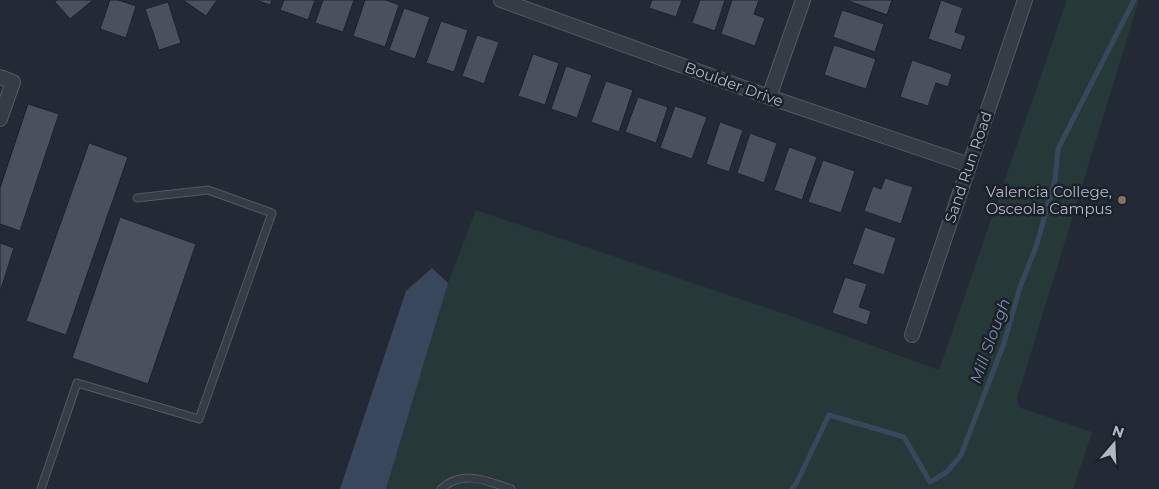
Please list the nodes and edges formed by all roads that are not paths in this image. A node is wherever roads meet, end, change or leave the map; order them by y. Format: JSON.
{"nodes":[{"id":1,"x":501,"y":0,"type":"edge"},
{"id":2,"x":803,"y":0,"type":"edge"},
{"id":3,"x":1025,"y":0,"type":"edge"},
{"id":4,"x":0,"y":77,"type":"edge"},
{"id":5,"x":769,"y":97,"type":"junction"},
{"id":6,"x":0,"y":118,"type":"edge"},
{"id":7,"x":969,"y":165,"type":"junction"},
{"id":8,"x":137,"y":198,"type":"dead end"},
{"id":9,"x":912,"y":335,"type":"dead end"},
{"id":10,"x":40,"y":489,"type":"edge"},
{"id":11,"x":441,"y":489,"type":"edge"},
{"id":12,"x":511,"y":489,"type":"edge"}],
"edges":[{"from":1,"to":5,"type":"street","name":"Boulder Drive"},
{"from":2,"to":5,"type":"street"},
{"from":3,"to":7,"type":"street","name":"Sand Run Road"},
{"from":4,"to":6,"type":"street"},
{"from":5,"to":7,"type":"street","name":"Boulder Drive"},
{"from":7,"to":9,"type":"street","name":"Sand Run Road"},
{"from":8,"to":10,"type":"lane"},
{"from":11,"to":12,"type":"lane"}]}
